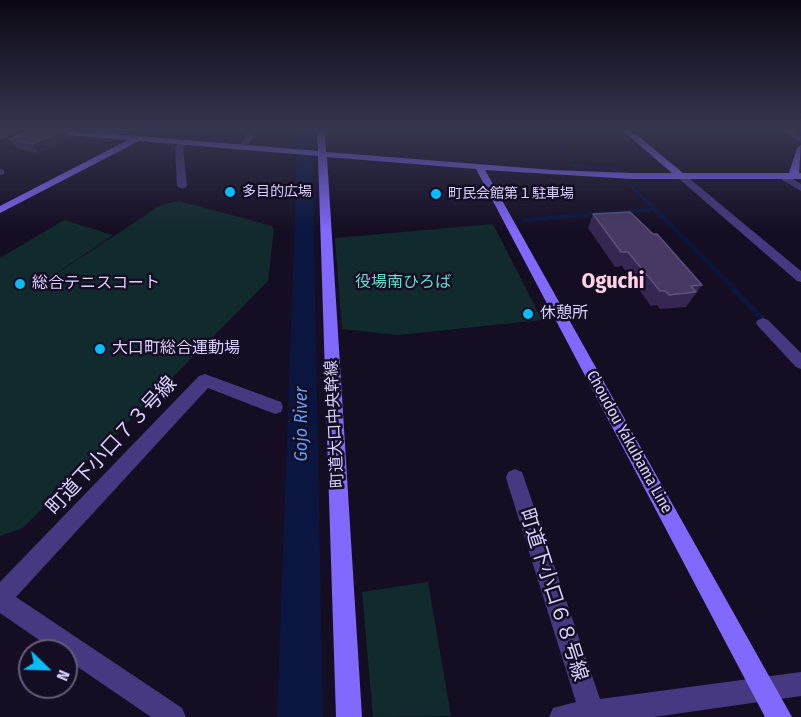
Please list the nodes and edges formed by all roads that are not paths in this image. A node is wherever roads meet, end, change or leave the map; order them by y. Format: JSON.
{"nodes":[{"id":1,"x":89,"y":164,"type":"edge"},
{"id":2,"x":180,"y":164,"type":"edge"},
{"id":3,"x":318,"y":164,"type":"edge"},
{"id":4,"x":447,"y":164,"type":"edge"},
{"id":5,"x":667,"y":164,"type":"edge"},
{"id":6,"x":479,"y":167,"type":"junction"},
{"id":7,"x":681,"y":176,"type":"junction"},
{"id":8,"x":782,"y":176,"type":"junction"},
{"id":9,"x":797,"y":176,"type":"edge"},
{"id":10,"x":182,"y":186,"type":"dead end"},
{"id":11,"x":801,"y":188,"type":"edge"},
{"id":12,"x":0,"y":210,"type":"edge"},
{"id":13,"x":801,"y":278,"type":"edge"},
{"id":14,"x":763,"y":323,"type":"dead end"},
{"id":15,"x":801,"y":363,"type":"edge"},
{"id":16,"x":275,"y":407,"type":"dead end"},
{"id":17,"x":515,"y":478,"type":"dead end"},
{"id":18,"x":0,"y":599,"type":"edge"},
{"id":19,"x":801,"y":684,"type":"edge"},
{"id":20,"x":764,"y":689,"type":"junction"},
{"id":21,"x":592,"y":713,"type":"junction"},
{"id":22,"x":173,"y":717,"type":"edge"},
{"id":23,"x":349,"y":717,"type":"edge"},
{"id":24,"x":562,"y":717,"type":"edge"},
{"id":25,"x":779,"y":717,"type":"edge"}],
"edges":[{"from":1,"to":12,"type":"street"},
{"from":2,"to":10,"type":"street"},
{"from":3,"to":23,"type":"street","name":"町道大口中央幹線"},
{"from":4,"to":6,"type":"street"},
{"from":5,"to":7,"type":"street"},
{"from":6,"to":7,"type":"street"},
{"from":6,"to":20,"type":"street","name":"Choudou Yakubama Line"},
{"from":7,"to":8,"type":"street"},
{"from":7,"to":13,"type":"street"},
{"from":8,"to":9,"type":"street"},
{"from":8,"to":11,"type":"street"},
{"from":14,"to":15,"type":"street"},
{"from":16,"to":18,"type":"street","name":"町道下小口７３号線"},
{"from":17,"to":21,"type":"street","name":"町道下小口６８号線"},
{"from":18,"to":22,"type":"street"},
{"from":19,"to":20,"type":"street"},
{"from":20,"to":21,"type":"street"},
{"from":20,"to":25,"type":"street","name":"Choudou Yakubama Line"},
{"from":21,"to":24,"type":"street"}]}
